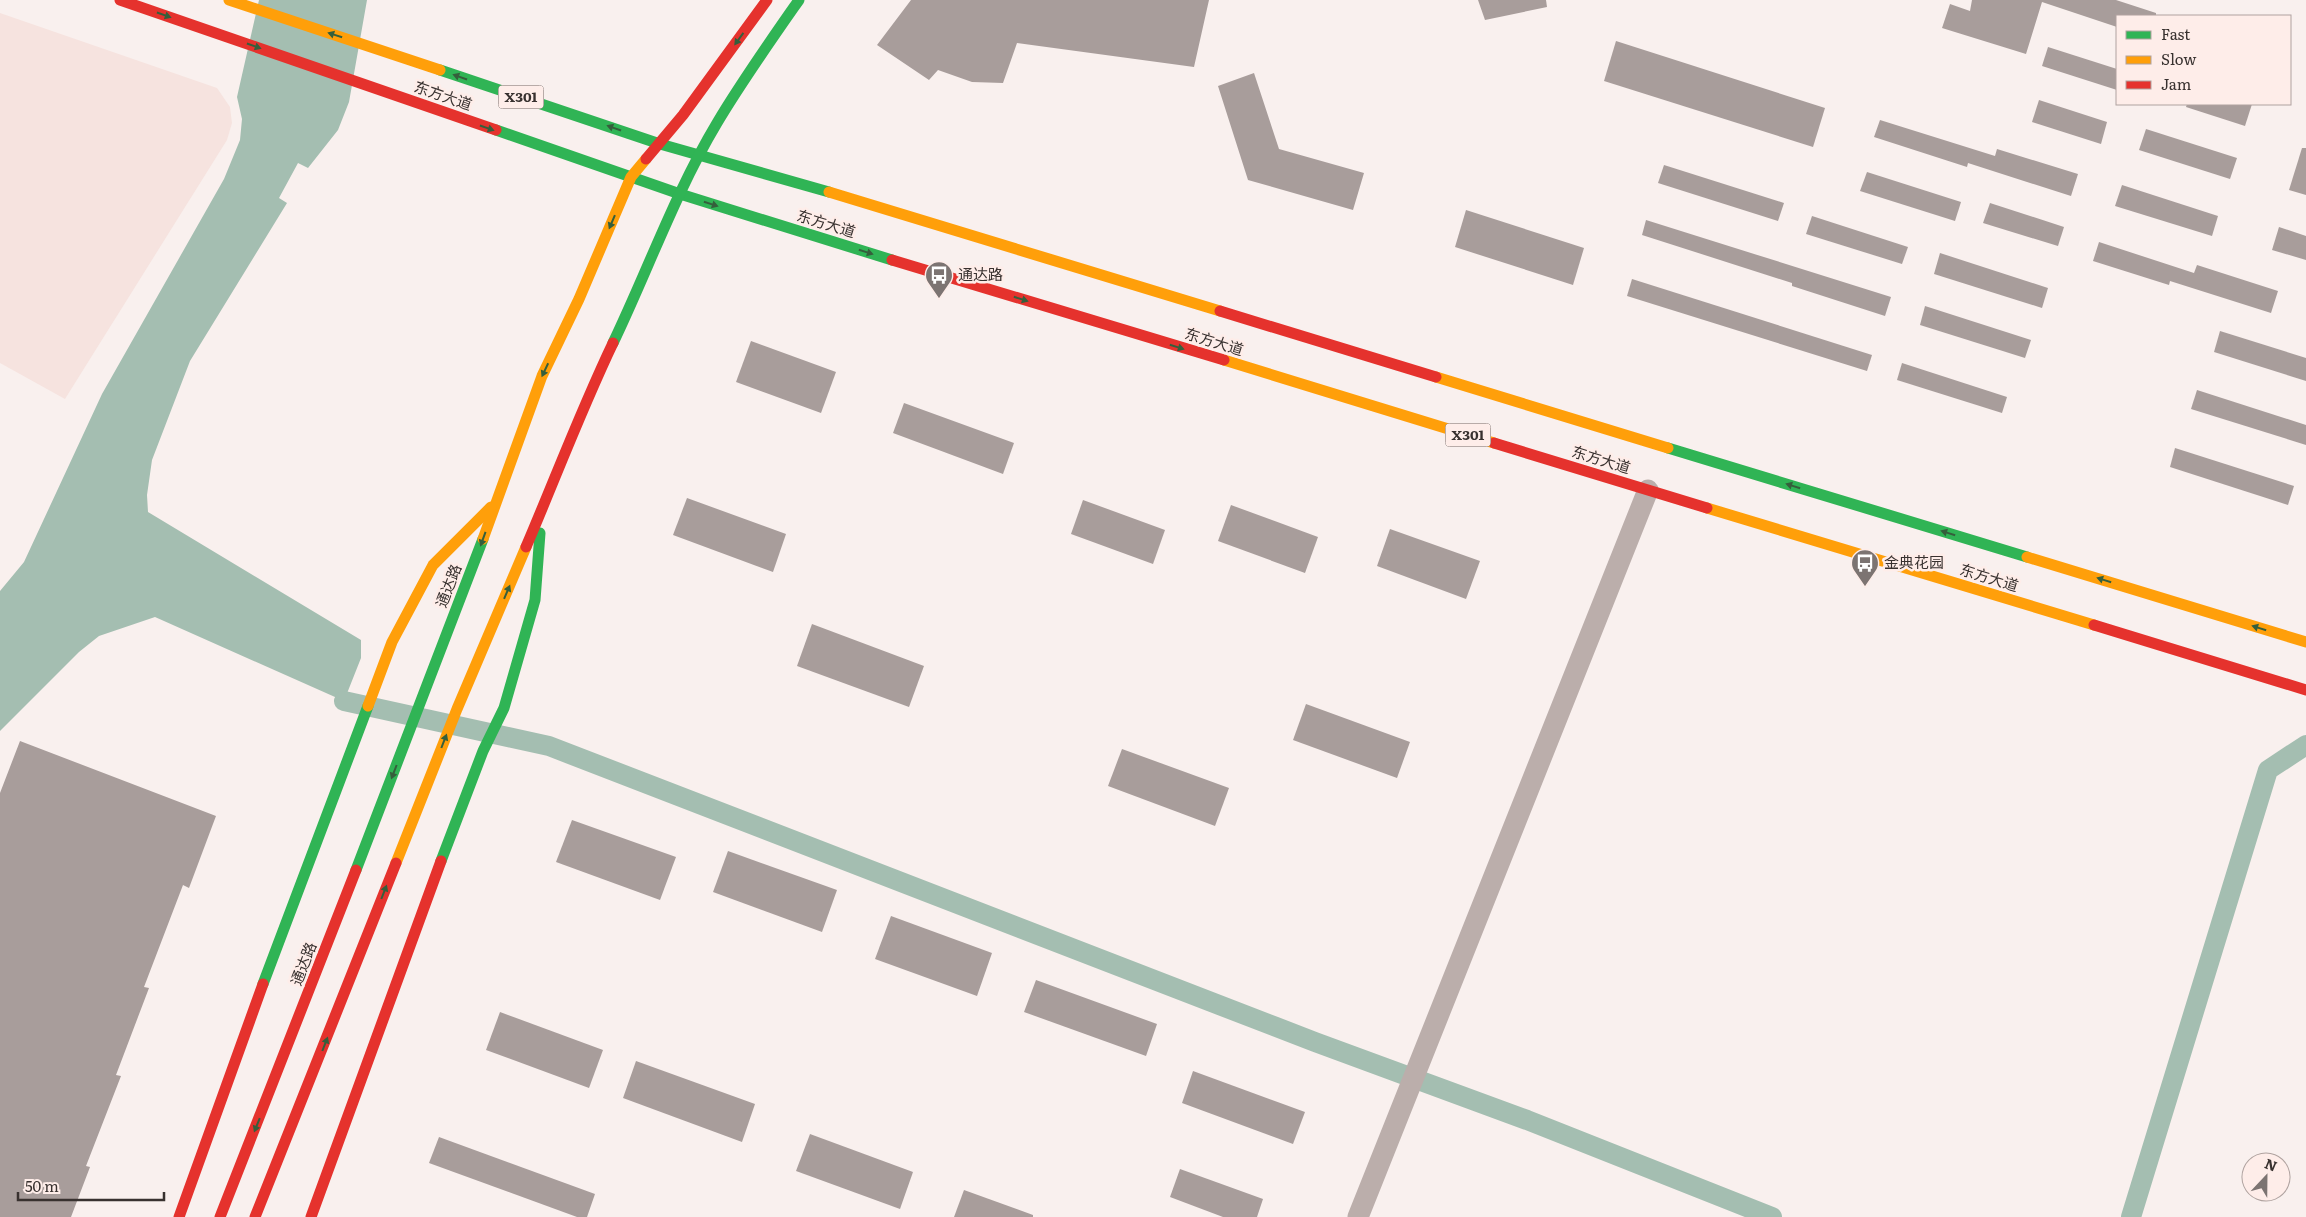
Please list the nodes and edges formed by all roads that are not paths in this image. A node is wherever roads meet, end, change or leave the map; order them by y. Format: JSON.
{"nodes":[{"id":1,"x":120,"y":0,"type":"edge"},
{"id":2,"x":768,"y":0,"type":"edge"},
{"id":3,"x":799,"y":0,"type":"edge"},
{"id":4,"x":231,"y":1,"type":"edge"},
{"id":5,"x":660,"y":144,"type":"junction"},
{"id":6,"x":701,"y":155,"type":"junction"},
{"id":7,"x":631,"y":177,"type":"junction"},
{"id":8,"x":680,"y":194,"type":"junction"},
{"id":9,"x":1648,"y":490,"type":"junction"},
{"id":10,"x":497,"y":500,"type":"junction"},
{"id":11,"x":542,"y":510,"type":"junction"},
{"id":12,"x":2306,"y":642,"type":"edge"},
{"id":13,"x":2306,"y":690,"type":"edge"},
{"id":14,"x":179,"y":1217,"type":"edge"},
{"id":15,"x":220,"y":1217,"type":"edge"},
{"id":16,"x":255,"y":1217,"type":"edge"},
{"id":17,"x":312,"y":1217,"type":"edge"},
{"id":18,"x":1358,"y":1217,"type":"edge"}],
"edges":[{"from":1,"to":7,"type":"main road","name":"东方大道","number":"X301","one_way":true},
{"from":2,"to":5,"type":"main road","name":"通达路","one_way":true},
{"from":3,"to":6,"type":"main road"},
{"from":5,"to":4,"type":"main road","name":"东方大道","number":"X301","one_way":true},
{"from":5,"to":6,"type":"main road","name":"东方大道","number":"X301"},
{"from":5,"to":7,"type":"main road","name":"通达路"},
{"from":6,"to":8,"type":"main road"},
{"from":12,"to":6,"type":"main road","name":"东方大道","number":"X301","one_way":true},
{"from":7,"to":8,"type":"main road","name":"东方大道","number":"X301"},
{"from":7,"to":10,"type":"main road","name":"通达路","one_way":true},
{"from":8,"to":9,"type":"main road","name":"东方大道","number":"X301","one_way":true},
{"from":8,"to":11,"type":"main road"},
{"from":9,"to":13,"type":"main road","name":"东方大道","number":"X301"},
{"from":9,"to":18,"type":"street"},
{"from":10,"to":14,"type":"main road"},
{"from":10,"to":15,"type":"main road","name":"通达路","one_way":true},
{"from":16,"to":11,"type":"main road","one_way":true},
{"from":11,"to":17,"type":"main road"}]}
